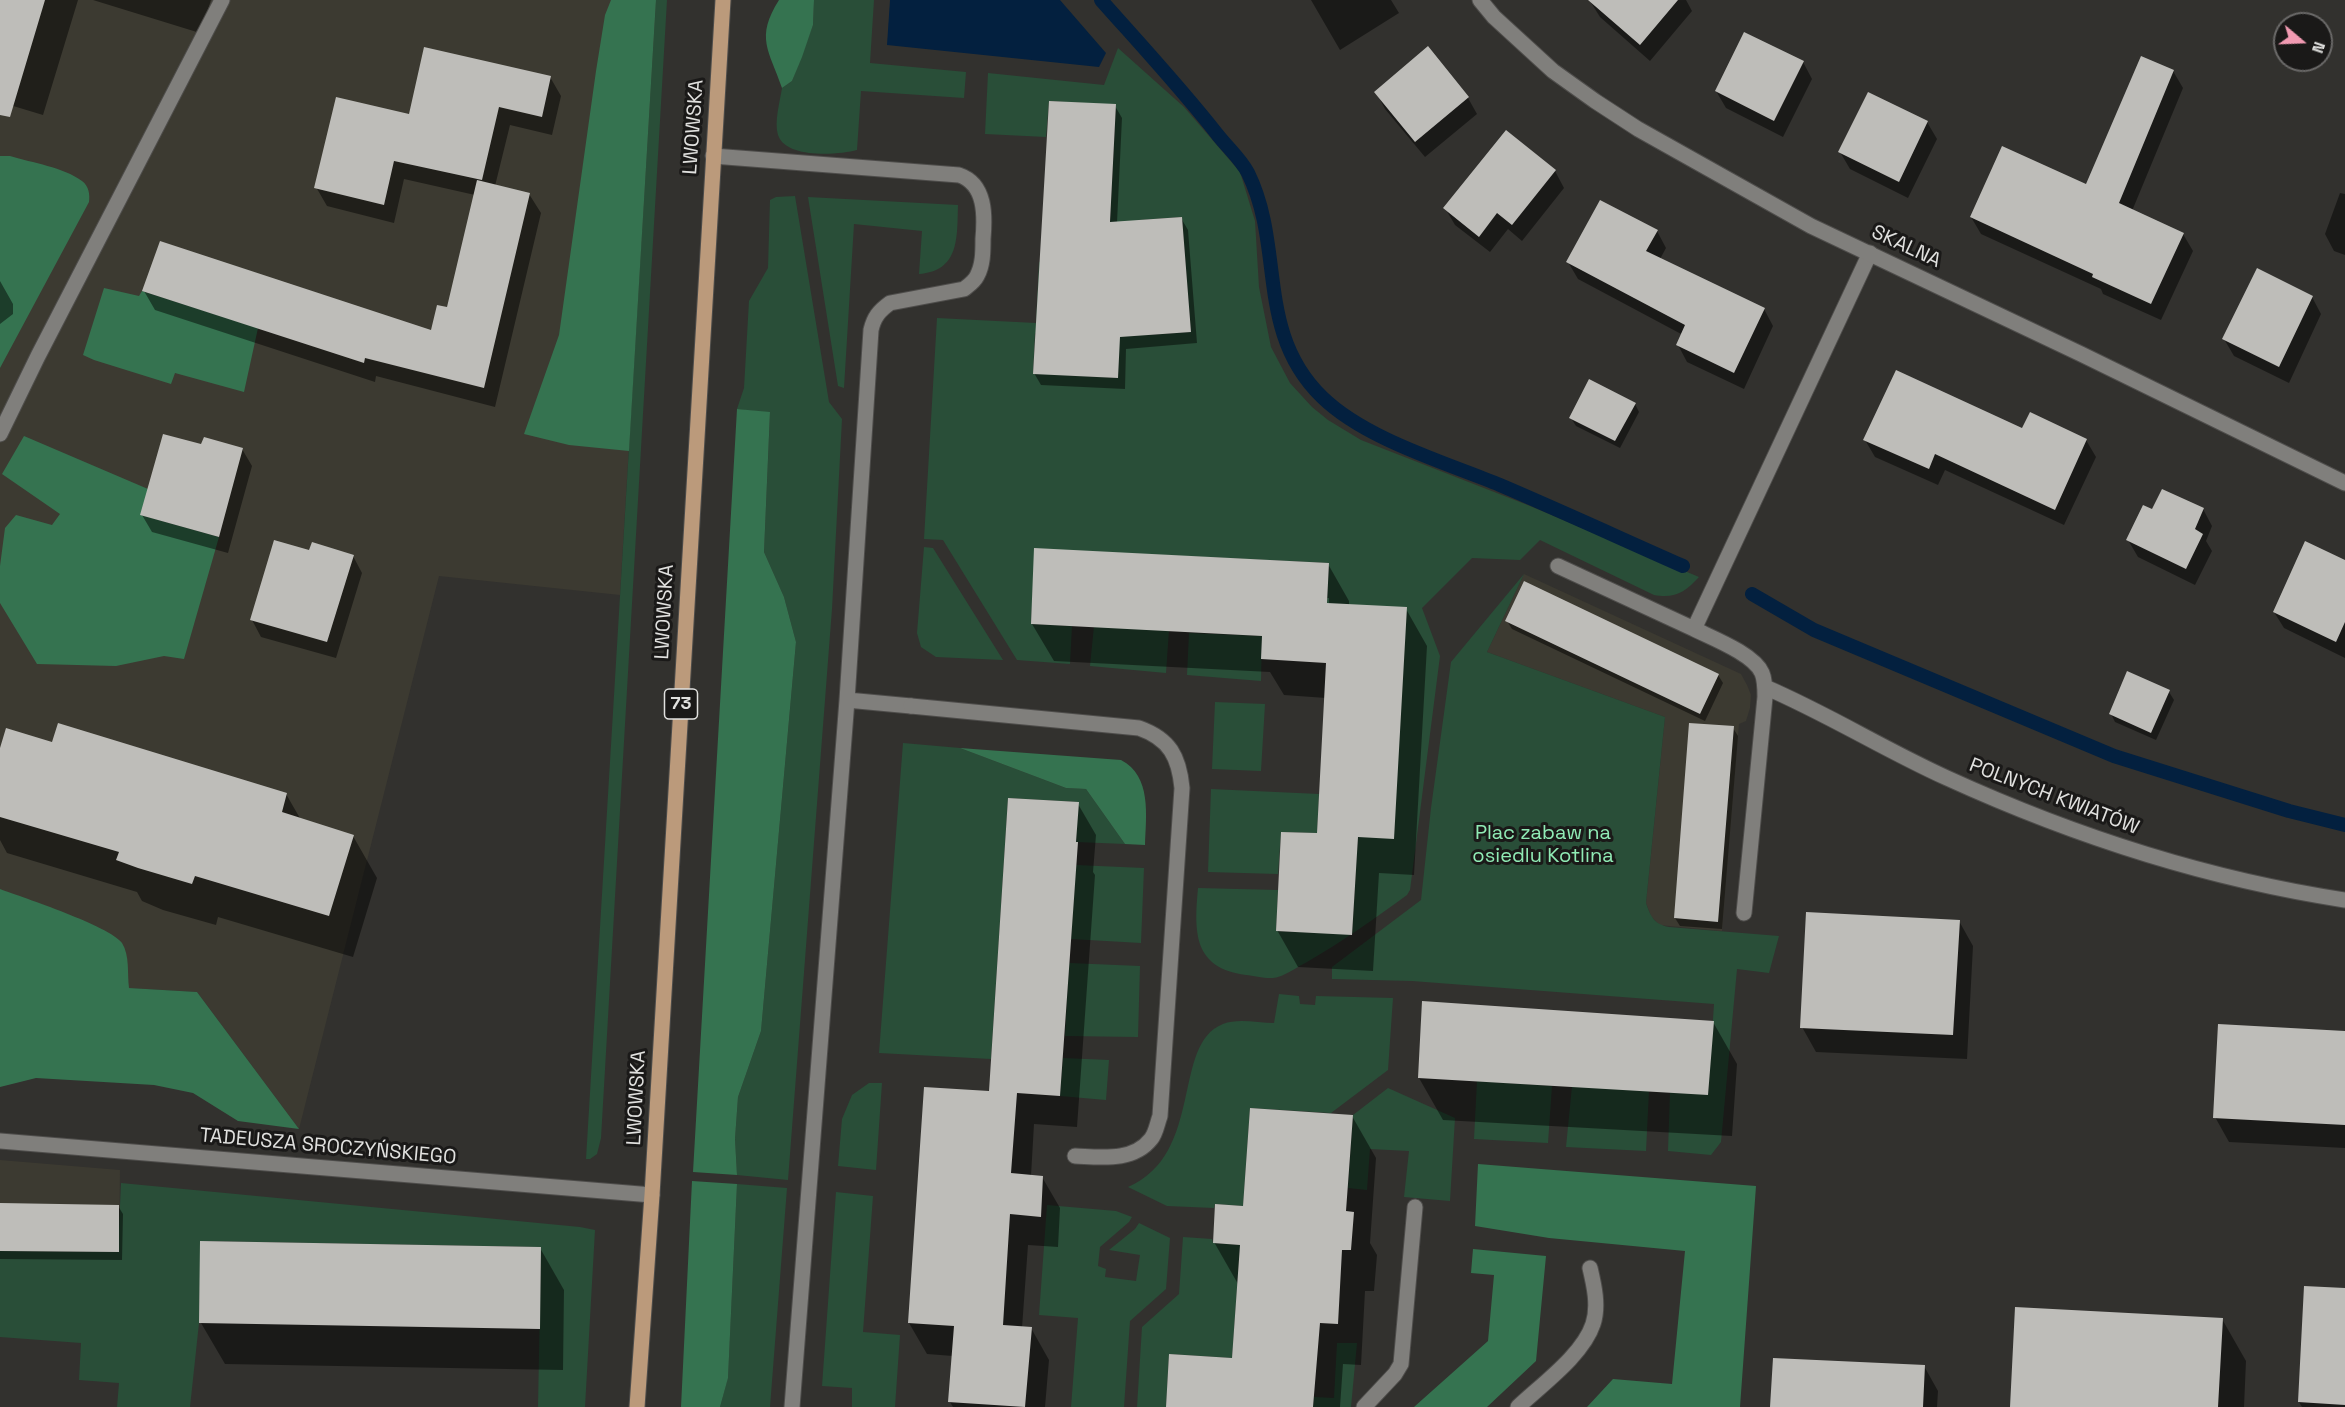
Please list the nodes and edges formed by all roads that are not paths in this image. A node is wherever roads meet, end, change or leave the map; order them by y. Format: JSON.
{"nodes":[{"id":1,"x":222,"y":0,"type":"edge"},
{"id":2,"x":723,"y":0,"type":"edge"},
{"id":3,"x":1480,"y":0,"type":"edge"},
{"id":4,"x":713,"y":156,"type":"junction"},
{"id":5,"x":1870,"y":253,"type":"junction"},
{"id":6,"x":0,"y":434,"type":"edge"},
{"id":7,"x":2345,"y":483,"type":"edge"},
{"id":8,"x":1558,"y":566,"type":"dead end"},
{"id":9,"x":1694,"y":629,"type":"junction"},
{"id":10,"x":1765,"y":687,"type":"junction"},
{"id":11,"x":847,"y":700,"type":"junction"},
{"id":12,"x":2345,"y":900,"type":"edge"},
{"id":13,"x":1744,"y":913,"type":"dead end"},
{"id":14,"x":0,"y":1141,"type":"edge"},
{"id":15,"x":1075,"y":1156,"type":"dead end"},
{"id":16,"x":652,"y":1195,"type":"junction"},
{"id":17,"x":1415,"y":1207,"type":"dead end"},
{"id":18,"x":1590,"y":1268,"type":"dead end"},
{"id":19,"x":637,"y":1407,"type":"edge"},
{"id":20,"x":792,"y":1407,"type":"edge"},
{"id":21,"x":1364,"y":1407,"type":"edge"},
{"id":22,"x":1518,"y":1407,"type":"edge"}],
"edges":[{"from":1,"to":6,"type":"street"},
{"from":2,"to":4,"type":"main road","name":"LWOWSKA","number":"73"},
{"from":3,"to":5,"type":"street","name":"SKALNA"},
{"from":4,"to":11,"type":"street"},
{"from":4,"to":16,"type":"main road","name":"LWOWSKA","number":"73"},
{"from":5,"to":7,"type":"street","name":"SKALNA"},
{"from":5,"to":9,"type":"street"},
{"from":8,"to":9,"type":"street"},
{"from":9,"to":10,"type":"street"},
{"from":10,"to":12,"type":"street","name":"POLNYCH KWIATÓW"},
{"from":10,"to":13,"type":"street"},
{"from":11,"to":15,"type":"street"},
{"from":11,"to":20,"type":"street"},
{"from":14,"to":16,"type":"street","name":"TADEUSZA SROCZYŃSKIEGO"},
{"from":16,"to":19,"type":"main road","name":"LWOWSKA","number":"73"},
{"from":17,"to":21,"type":"street"},
{"from":18,"to":22,"type":"street"}]}
